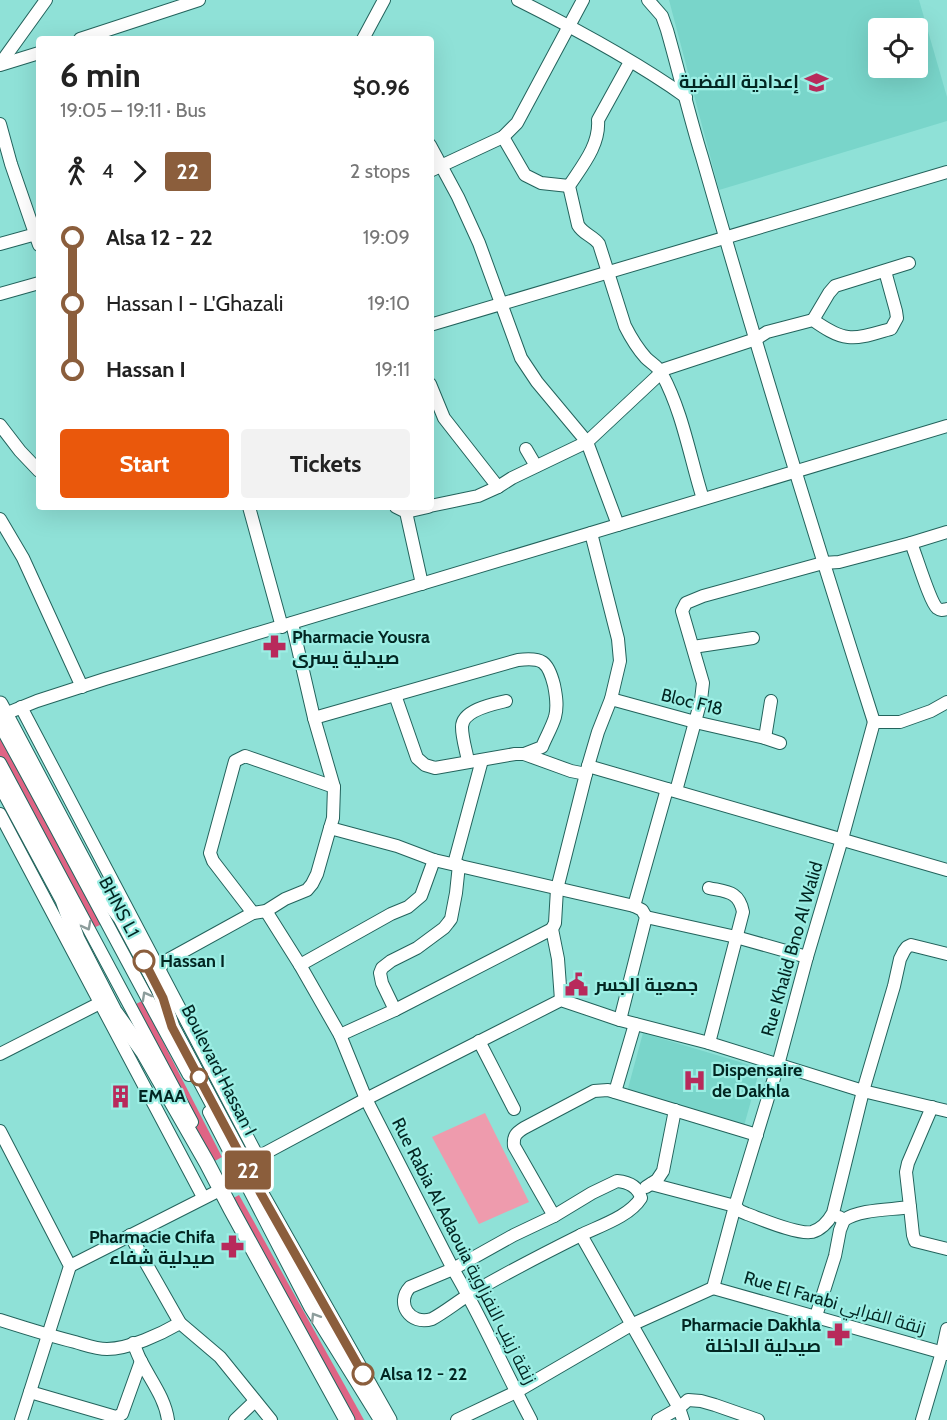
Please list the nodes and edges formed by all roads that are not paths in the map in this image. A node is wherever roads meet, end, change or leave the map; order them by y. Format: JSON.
{"nodes":[{"id":1,"x":46,"y":0,"type":"edge"},
{"id":2,"x":198,"y":0,"type":"edge"},
{"id":3,"x":384,"y":0,"type":"edge"},
{"id":4,"x":518,"y":0,"type":"edge"},
{"id":5,"x":583,"y":0,"type":"edge"},
{"id":6,"x":648,"y":0,"type":"edge"},
{"id":7,"x":568,"y":26,"type":"junction"},
{"id":8,"x":89,"y":36,"type":"edge"},
{"id":9,"x":365,"y":36,"type":"edge"},
{"id":10,"x":36,"y":53,"type":"edge"},
{"id":11,"x":630,"y":62,"type":"junction"},
{"id":12,"x":0,"y":65,"type":"edge"},
{"id":13,"x":686,"y":97,"type":"junction"},
{"id":14,"x":0,"y":124,"type":"edge"},
{"id":15,"x":503,"y":137,"type":"junction"},
{"id":16,"x":3,"y":143,"type":"edge"},
{"id":17,"x":5,"y":166,"type":"edge"},
{"id":18,"x":436,"y":169,"type":"edge"},
{"id":19,"x":947,"y":172,"type":"edge"},
{"id":20,"x":569,"y":186,"type":"junction"},
{"id":21,"x":36,"y":235,"type":"edge"},
{"id":22,"x":726,"y":237,"type":"junction"},
{"id":23,"x":36,"y":239,"type":"edge"},
{"id":24,"x":0,"y":244,"type":"edge"},
{"id":25,"x":909,"y":263,"type":"dead end"},
{"id":26,"x":885,"y":271,"type":"junction"},
{"id":27,"x":607,"y":273,"type":"junction"},
{"id":28,"x":36,"y":284,"type":"edge"},
{"id":29,"x":0,"y":294,"type":"edge"},
{"id":30,"x":502,"y":305,"type":"junction"},
{"id":31,"x":813,"y":320,"type":"junction"},
{"id":32,"x":434,"y":324,"type":"edge"},
{"id":33,"x":756,"y":339,"type":"junction"},
{"id":34,"x":661,"y":371,"type":"junction"},
{"id":35,"x":434,"y":394,"type":"edge"},
{"id":36,"x":0,"y":425,"type":"edge"},
{"id":37,"x":947,"y":426,"type":"edge"},
{"id":38,"x":586,"y":442,"type":"junction"},
{"id":39,"x":526,"y":450,"type":"dead end"},
{"id":40,"x":536,"y":466,"type":"junction"},
{"id":41,"x":36,"y":468,"type":"edge"},
{"id":42,"x":796,"y":472,"type":"junction"},
{"id":43,"x":498,"y":487,"type":"junction"},
{"id":44,"x":703,"y":499,"type":"junction"},
{"id":45,"x":434,"y":506,"type":"edge"},
{"id":46,"x":250,"y":510,"type":"edge"},
{"id":47,"x":403,"y":510,"type":"edge"},
{"id":48,"x":0,"y":519,"type":"edge"},
{"id":49,"x":618,"y":525,"type":"junction"},
{"id":50,"x":947,"y":532,"type":"edge"},
{"id":51,"x":591,"y":533,"type":"junction"},
{"id":52,"x":911,"y":543,"type":"junction"},
{"id":53,"x":823,"y":563,"type":"junction"},
{"id":54,"x":422,"y":585,"type":"junction"},
{"id":55,"x":947,"y":609,"type":"edge"},
{"id":56,"x":287,"y":625,"type":"junction"},
{"id":57,"x":753,"y":638,"type":"dead end"},
{"id":58,"x":693,"y":647,"type":"junction"},
{"id":59,"x":82,"y":687,"type":"junction"},
{"id":60,"x":395,"y":695,"type":"junction"},
{"id":61,"x":611,"y":699,"type":"junction"},
{"id":62,"x":506,"y":701,"type":"dead end"},
{"id":63,"x":771,"y":701,"type":"dead end"},
{"id":64,"x":947,"y":702,"type":"edge"},
{"id":65,"x":21,"y":707,"type":"junction"},
{"id":66,"x":1,"y":715,"type":"edge"},
{"id":67,"x":314,"y":718,"type":"junction"},
{"id":68,"x":695,"y":722,"type":"junction"},
{"id":69,"x":874,"y":722,"type":"junction"},
{"id":70,"x":765,"y":738,"type":"junction"},
{"id":71,"x":780,"y":743,"type":"dead end"},
{"id":72,"x":524,"y":754,"type":"junction"},
{"id":73,"x":482,"y":760,"type":"junction"},
{"id":74,"x":468,"y":761,"type":"junction"},
{"id":75,"x":0,"y":763,"type":"edge"},
{"id":76,"x":587,"y":770,"type":"junction"},
{"id":77,"x":0,"y":783,"type":"edge"},
{"id":78,"x":334,"y":787,"type":"junction"},
{"id":79,"x":671,"y":790,"type":"junction"},
{"id":80,"x":0,"y":814,"type":"edge"},
{"id":81,"x":330,"y":828,"type":"junction"},
{"id":82,"x":842,"y":839,"type":"junction"},
{"id":83,"x":434,"y":860,"type":"junction"},
{"id":84,"x":457,"y":865,"type":"junction"},
{"id":85,"x":947,"y":870,"type":"edge"},
{"id":86,"x":709,"y":888,"type":"dead end"},
{"id":87,"x":557,"y":889,"type":"junction"},
{"id":88,"x":634,"y":906,"type":"junction"},
{"id":89,"x":266,"y":911,"type":"junction"},
{"id":90,"x":253,"y":913,"type":"junction"},
{"id":91,"x":646,"y":917,"type":"junction"},
{"id":92,"x":127,"y":920,"type":"junction"},
{"id":93,"x":552,"y":929,"type":"junction"},
{"id":94,"x":736,"y":937,"type":"junction"},
{"id":95,"x":947,"y":954,"type":"edge"},
{"id":96,"x":807,"y":957,"type":"junction"},
{"id":97,"x":300,"y":965,"type":"junction"},
{"id":98,"x":156,"y":974,"type":"junction"},
{"id":99,"x":561,"y":1000,"type":"junction"},
{"id":100,"x":100,"y":1003,"type":"junction"},
{"id":101,"x":395,"y":1010,"type":"junction"},
{"id":102,"x":620,"y":1020,"type":"junction"},
{"id":103,"x":635,"y":1024,"type":"junction"},
{"id":104,"x":340,"y":1035,"type":"junction"},
{"id":105,"x":479,"y":1041,"type":"junction"},
{"id":106,"x":709,"y":1043,"type":"junction"},
{"id":107,"x":0,"y":1054,"type":"edge"},
{"id":108,"x":778,"y":1065,"type":"junction"},
{"id":109,"x":863,"y":1091,"type":"junction"},
{"id":110,"x":615,"y":1092,"type":"junction"},
{"id":111,"x":366,"y":1099,"type":"junction"},
{"id":112,"x":932,"y":1107,"type":"junction"},
{"id":113,"x":514,"y":1109,"type":"dead end"},
{"id":114,"x":675,"y":1110,"type":"junction"},
{"id":115,"x":947,"y":1111,"type":"edge"},
{"id":116,"x":0,"y":1131,"type":"edge"},
{"id":117,"x":757,"y":1135,"type":"junction"},
{"id":118,"x":252,"y":1161,"type":"junction"},
{"id":119,"x":651,"y":1184,"type":"junction"},
{"id":120,"x":222,"y":1189,"type":"junction"},
{"id":121,"x":639,"y":1191,"type":"junction"},
{"id":122,"x":203,"y":1197,"type":"junction"},
{"id":123,"x":735,"y":1206,"type":"junction"},
{"id":124,"x":910,"y":1207,"type":"junction"},
{"id":125,"x":833,"y":1213,"type":"junction"},
{"id":126,"x":554,"y":1216,"type":"junction"},
{"id":127,"x":844,"y":1220,"type":"junction"},
{"id":128,"x":130,"y":1235,"type":"junction"},
{"id":129,"x":581,"y":1235,"type":"junction"},
{"id":130,"x":947,"y":1249,"type":"edge"},
{"id":131,"x":70,"y":1266,"type":"junction"},
{"id":132,"x":453,"y":1269,"type":"junction"},
{"id":133,"x":713,"y":1288,"type":"junction"},
{"id":134,"x":468,"y":1295,"type":"junction"},
{"id":135,"x":816,"y":1316,"type":"junction"},
{"id":136,"x":0,"y":1320,"type":"edge"},
{"id":137,"x":180,"y":1323,"type":"junction"},
{"id":138,"x":631,"y":1325,"type":"junction"},
{"id":139,"x":947,"y":1329,"type":"edge"},
{"id":140,"x":48,"y":1335,"type":"junction"},
{"id":141,"x":134,"y":1343,"type":"junction"},
{"id":142,"x":944,"y":1353,"type":"edge"},
{"id":143,"x":141,"y":1361,"type":"junction"},
{"id":144,"x":30,"y":1392,"type":"junction"},
{"id":145,"x":516,"y":1392,"type":"junction"},
{"id":146,"x":255,"y":1401,"type":"junction"},
{"id":147,"x":681,"y":1414,"type":"edge"},
{"id":148,"x":21,"y":1420,"type":"edge"},
{"id":149,"x":168,"y":1420,"type":"edge"},
{"id":150,"x":235,"y":1420,"type":"edge"},
{"id":151,"x":271,"y":1420,"type":"edge"},
{"id":152,"x":350,"y":1420,"type":"edge"},
{"id":153,"x":380,"y":1420,"type":"edge"},
{"id":154,"x":389,"y":1420,"type":"edge"},
{"id":155,"x":457,"y":1420,"type":"edge"},
{"id":156,"x":531,"y":1420,"type":"edge"},
{"id":157,"x":658,"y":1420,"type":"edge"},
{"id":158,"x":758,"y":1420,"type":"edge"},
{"id":159,"x":922,"y":1420,"type":"edge"}],
"edges":[{"from":1,"to":12,"type":"street"},
{"from":2,"to":8,"type":"street"},
{"from":3,"to":9,"type":"street"},
{"from":4,"to":7,"type":"street"},
{"from":5,"to":7,"type":"street"},
{"from":6,"to":13,"type":"street"},
{"from":7,"to":11,"type":"street"},
{"from":7,"to":15,"type":"street"},
{"from":10,"to":12,"type":"street"},
{"from":11,"to":13,"type":"street"},
{"from":11,"to":20,"type":"street"},
{"from":13,"to":22,"type":"street"},
{"from":14,"to":16,"type":"street"},
{"from":15,"to":18,"type":"street"},
{"from":15,"to":20,"type":"street"},
{"from":16,"to":17,"type":"street"},
{"from":17,"to":21,"type":"street"},
{"from":18,"to":30,"type":"street"},
{"from":19,"to":22,"type":"street"},
{"from":20,"to":27,"type":"street"},
{"from":22,"to":27,"type":"street"},
{"from":22,"to":33,"type":"street"},
{"from":23,"to":24,"type":"street"},
{"from":25,"to":26,"type":"street"},
{"from":26,"to":31,"type":"street"},
{"from":26,"to":31,"type":"street"},
{"from":27,"to":30,"type":"street"},
{"from":27,"to":34,"type":"street"},
{"from":28,"to":29,"type":"street"},
{"from":30,"to":32,"type":"street"},
{"from":30,"to":38,"type":"street"},
{"from":31,"to":33,"type":"street"},
{"from":33,"to":34,"type":"street"},
{"from":33,"to":42,"type":"street"},
{"from":34,"to":38,"type":"street"},
{"from":34,"to":44,"type":"street"},
{"from":35,"to":43,"type":"street"},
{"from":36,"to":41,"type":"street"},
{"from":37,"to":42,"type":"street"},
{"from":38,"to":40,"type":"street"},
{"from":38,"to":49,"type":"street"},
{"from":39,"to":40,"type":"street"},
{"from":40,"to":43,"type":"street"},
{"from":42,"to":44,"type":"street"},
{"from":42,"to":53,"type":"street"},
{"from":43,"to":45,"type":"street"},
{"from":44,"to":49,"type":"street"},
{"from":46,"to":56,"type":"street"},
{"from":47,"to":54,"type":"street"},
{"from":48,"to":59,"type":"street"},
{"from":49,"to":51,"type":"street"},
{"from":50,"to":52,"type":"street"},
{"from":51,"to":54,"type":"street"},
{"from":51,"to":61,"type":"street"},
{"from":52,"to":53,"type":"street"},
{"from":52,"to":55,"type":"street"},
{"from":53,"to":58,"type":"street"},
{"from":53,"to":69,"type":"street"},
{"from":54,"to":56,"type":"street"},
{"from":56,"to":59,"type":"street"},
{"from":56,"to":67,"type":"street"},
{"from":57,"to":58,"type":"street"},
{"from":58,"to":68,"type":"street"},
{"from":59,"to":65,"type":"street"},
{"from":60,"to":67,"type":"street"},
{"from":60,"to":72,"type":"street"},
{"from":60,"to":74,"type":"street"},
{"from":61,"to":68,"type":"street","name":"Bloc F18"},
{"from":61,"to":76,"type":"street"},
{"from":62,"to":74,"type":"street"},
{"from":63,"to":70,"type":"street"},
{"from":64,"to":69,"type":"street"},
{"from":65,"to":66,"type":"street"},
{"from":65,"to":92,"type":"street"},
{"from":66,"to":92,"type":"main road","name":"Boulevard Hassan I"},
{"from":153,"to":66,"type":"street","name":"BHNS L1","one_way":true},
{"from":67,"to":78,"type":"street"},
{"from":68,"to":70,"type":"street","name":"Bloc F18"},
{"from":68,"to":79,"type":"street"},
{"from":69,"to":82,"type":"street","name":"Rue Khalid Bno Al Walid"},
{"from":70,"to":71,"type":"street","name":"Bloc F18"},
{"from":72,"to":73,"type":"street"},
{"from":72,"to":76,"type":"street"},
{"from":73,"to":74,"type":"street"},
{"from":73,"to":84,"type":"street"},
{"from":75,"to":152,"type":"street","name":"BHNS L1","one_way":true},
{"from":76,"to":79,"type":"street"},
{"from":76,"to":87,"type":"street"},
{"from":77,"to":120,"type":"main road"},
{"from":78,"to":81,"type":"street"},
{"from":78,"to":90,"type":"street"},
{"from":79,"to":82,"type":"street"},
{"from":79,"to":88,"type":"street"},
{"from":80,"to":100,"type":"street"},
{"from":81,"to":83,"type":"street"},
{"from":81,"to":89,"type":"street"},
{"from":82,"to":85,"type":"street"},
{"from":82,"to":96,"type":"street","name":"Rue Khalid Bno Al Walid"},
{"from":83,"to":84,"type":"street"},
{"from":83,"to":97,"type":"street"},
{"from":84,"to":87,"type":"street"},
{"from":84,"to":101,"type":"street"},
{"from":86,"to":94,"type":"street"},
{"from":87,"to":88,"type":"street"},
{"from":87,"to":93,"type":"street"},
{"from":88,"to":91,"type":"street"},
{"from":89,"to":90,"type":"street"},
{"from":89,"to":97,"type":"street","name":"Rue Rabia Al Adaouia زنقة زينب النفزاوية"},
{"from":90,"to":98,"type":"street"},
{"from":91,"to":94,"type":"street"},
{"from":91,"to":102,"type":"street"},
{"from":92,"to":98,"type":"main road","name":"Boulevard Hassan I"},
{"from":93,"to":99,"type":"street"},
{"from":93,"to":101,"type":"street"},
{"from":94,"to":96,"type":"street"},
{"from":94,"to":106,"type":"street"},
{"from":95,"to":109,"type":"street"},
{"from":96,"to":108,"type":"street","name":"Rue Khalid Bno Al Walid"},
{"from":97,"to":104,"type":"street","name":"Rue Rabia Al Adaouia زنقة زينب النفزاوية"},
{"from":98,"to":118,"type":"main road","name":"Boulevard Hassan I"},
{"from":99,"to":102,"type":"street"},
{"from":99,"to":105,"type":"street"},
{"from":100,"to":107,"type":"street"},
{"from":100,"to":122,"type":"street"},
{"from":101,"to":104,"type":"street"},
{"from":102,"to":103,"type":"street"},
{"from":103,"to":106,"type":"street"},
{"from":103,"to":110,"type":"street"},
{"from":104,"to":111,"type":"street","name":"Rue Rabia Al Adaouia زنقة زينب النفزاوية"},
{"from":105,"to":111,"type":"street"},
{"from":105,"to":113,"type":"street"},
{"from":106,"to":108,"type":"street"},
{"from":108,"to":109,"type":"street"},
{"from":108,"to":117,"type":"street","name":"Rue Khalid Bno Al Walid"},
{"from":109,"to":112,"type":"street"},
{"from":109,"to":125,"type":"street"},
{"from":110,"to":114,"type":"street"},
{"from":110,"to":126,"type":"street"},
{"from":111,"to":118,"type":"street"},
{"from":111,"to":132,"type":"street","name":"Rue Rabia Al Adaouia زنقة زينب النفزاوية"},
{"from":112,"to":115,"type":"street"},
{"from":112,"to":124,"type":"street"},
{"from":114,"to":117,"type":"street"},
{"from":114,"to":119,"type":"street"},
{"from":116,"to":131,"type":"street"},
{"from":117,"to":123,"type":"street","name":"Rue Khalid Bno Al Walid"},
{"from":118,"to":154,"type":"main road","name":"Boulevard Hassan I"},
{"from":119,"to":121,"type":"street"},
{"from":119,"to":123,"type":"street"},
{"from":120,"to":122,"type":"street"},
{"from":120,"to":152,"type":"main road"},
{"from":121,"to":126,"type":"street"},
{"from":121,"to":129,"type":"street"},
{"from":122,"to":128,"type":"street"},
{"from":123,"to":125,"type":"street"},
{"from":123,"to":133,"type":"street","name":"Rue Khalid Bno Al Walid"},
{"from":124,"to":127,"type":"street"},
{"from":124,"to":130,"type":"street"},
{"from":125,"to":127,"type":"street"},
{"from":126,"to":132,"type":"street"},
{"from":127,"to":135,"type":"street"},
{"from":128,"to":131,"type":"street"},
{"from":128,"to":137,"type":"street"},
{"from":129,"to":134,"type":"street"},
{"from":129,"to":138,"type":"street"},
{"from":131,"to":140,"type":"street"},
{"from":132,"to":134,"type":"street","name":"Rue Rabia Al Adaouia زنقة زينب النفزاوية"},
{"from":132,"to":134,"type":"street"},
{"from":133,"to":135,"type":"street","name":"Rue El Farabi زنقة الفرابي"},
{"from":133,"to":138,"type":"street"},
{"from":134,"to":145,"type":"street","name":"Rue Rabia Al Adaouia زنقة زينب النفزاوية"},
{"from":135,"to":142,"type":"street","name":"Rue El Farabi زنقة الفرابي"},
{"from":136,"to":140,"type":"street"},
{"from":137,"to":141,"type":"street"},
{"from":137,"to":146,"type":"street"},
{"from":138,"to":145,"type":"street"},
{"from":138,"to":147,"type":"street"},
{"from":139,"to":142,"type":"street"},
{"from":140,"to":141,"type":"street"},
{"from":140,"to":144,"type":"street"},
{"from":141,"to":143,"type":"street"},
{"from":142,"to":159,"type":"street"},
{"from":143,"to":144,"type":"street"},
{"from":143,"to":149,"type":"street"},
{"from":144,"to":148,"type":"street"},
{"from":145,"to":155,"type":"street"},
{"from":145,"to":156,"type":"street","name":"Rue Rabia Al Adaouia زنقة زينب النفزاوية"},
{"from":146,"to":150,"type":"street"},
{"from":146,"to":151,"type":"street"},
{"from":147,"to":157,"type":"street"},
{"from":147,"to":158,"type":"street"}]}
